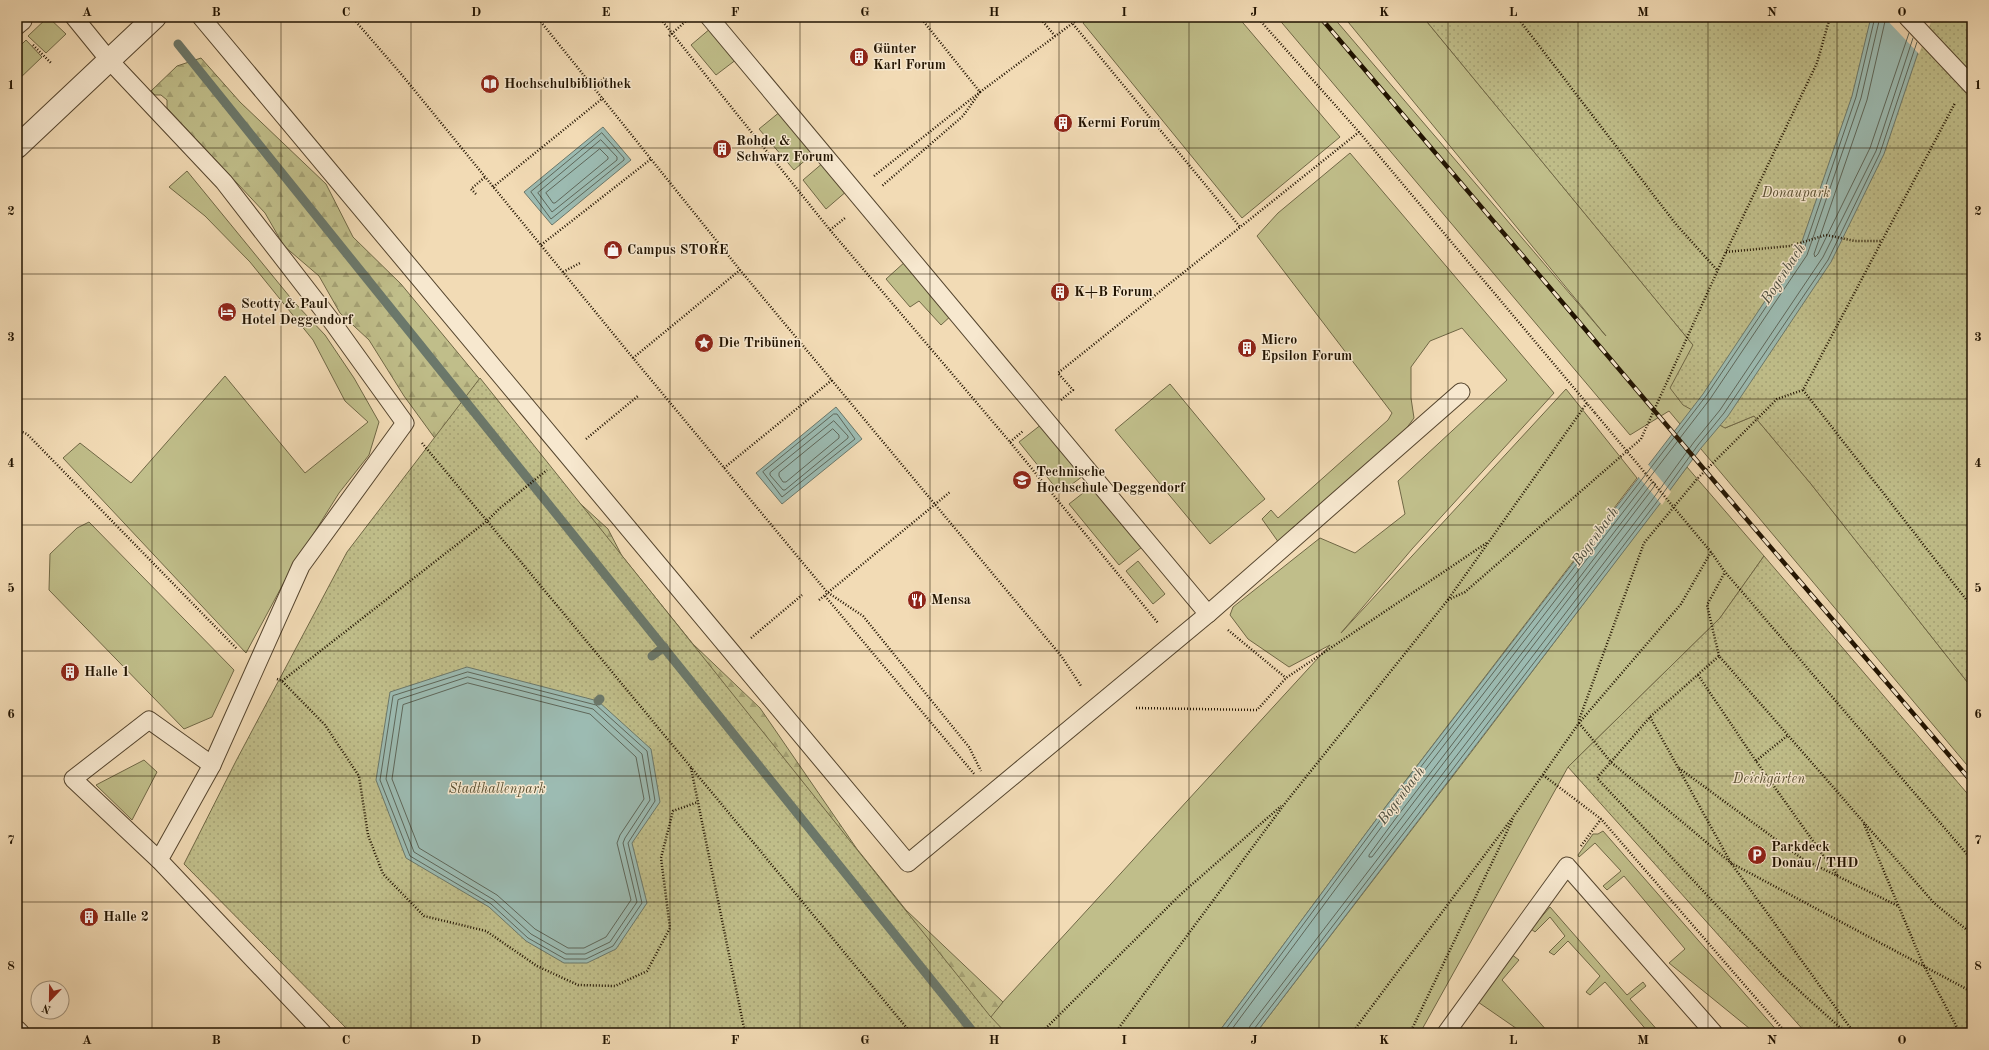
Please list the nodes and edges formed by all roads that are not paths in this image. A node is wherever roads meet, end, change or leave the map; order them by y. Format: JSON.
{"nodes":[{"id":1,"x":19,"y":17,"type":"edge"},
{"id":2,"x":74,"y":17,"type":"edge"},
{"id":3,"x":155,"y":17,"type":"edge"},
{"id":4,"x":201,"y":17,"type":"edge"},
{"id":5,"x":709,"y":17,"type":"edge"},
{"id":6,"x":1907,"y":17,"type":"edge"},
{"id":7,"x":17,"y":26,"type":"edge"},
{"id":8,"x":109,"y":60,"type":"junction"},
{"id":9,"x":1969,"y":83,"type":"edge"},
{"id":10,"x":17,"y":147,"type":"edge"},
{"id":11,"x":1461,"y":392,"type":"dead end"},
{"id":12,"x":1208,"y":614,"type":"junction"},
{"id":13,"x":212,"y":765,"type":"junction"},
{"id":14,"x":159,"y":860,"type":"junction"},
{"id":15,"x":17,"y":1029,"type":"edge"},
{"id":16,"x":21,"y":1033,"type":"edge"},
{"id":17,"x":323,"y":1033,"type":"edge"},
{"id":18,"x":1446,"y":1033,"type":"edge"},
{"id":19,"x":1714,"y":1033,"type":"edge"}],
"edges":[{"from":1,"to":7,"type":"lane"},
{"from":2,"to":8,"type":"lane"},
{"from":3,"to":8,"type":"street"},
{"from":4,"to":12,"type":"lane"},
{"from":5,"to":12,"type":"lane"},
{"from":6,"to":9,"type":"lane"},
{"from":8,"to":10,"type":"street"},
{"from":8,"to":13,"type":"lane"},
{"from":11,"to":12,"type":"lane"},
{"from":13,"to":14,"type":"lane"},
{"from":13,"to":14,"type":"lane"},
{"from":14,"to":17,"type":"lane"},
{"from":15,"to":16,"type":"lane"},
{"from":18,"to":19,"type":"lane"}]}
